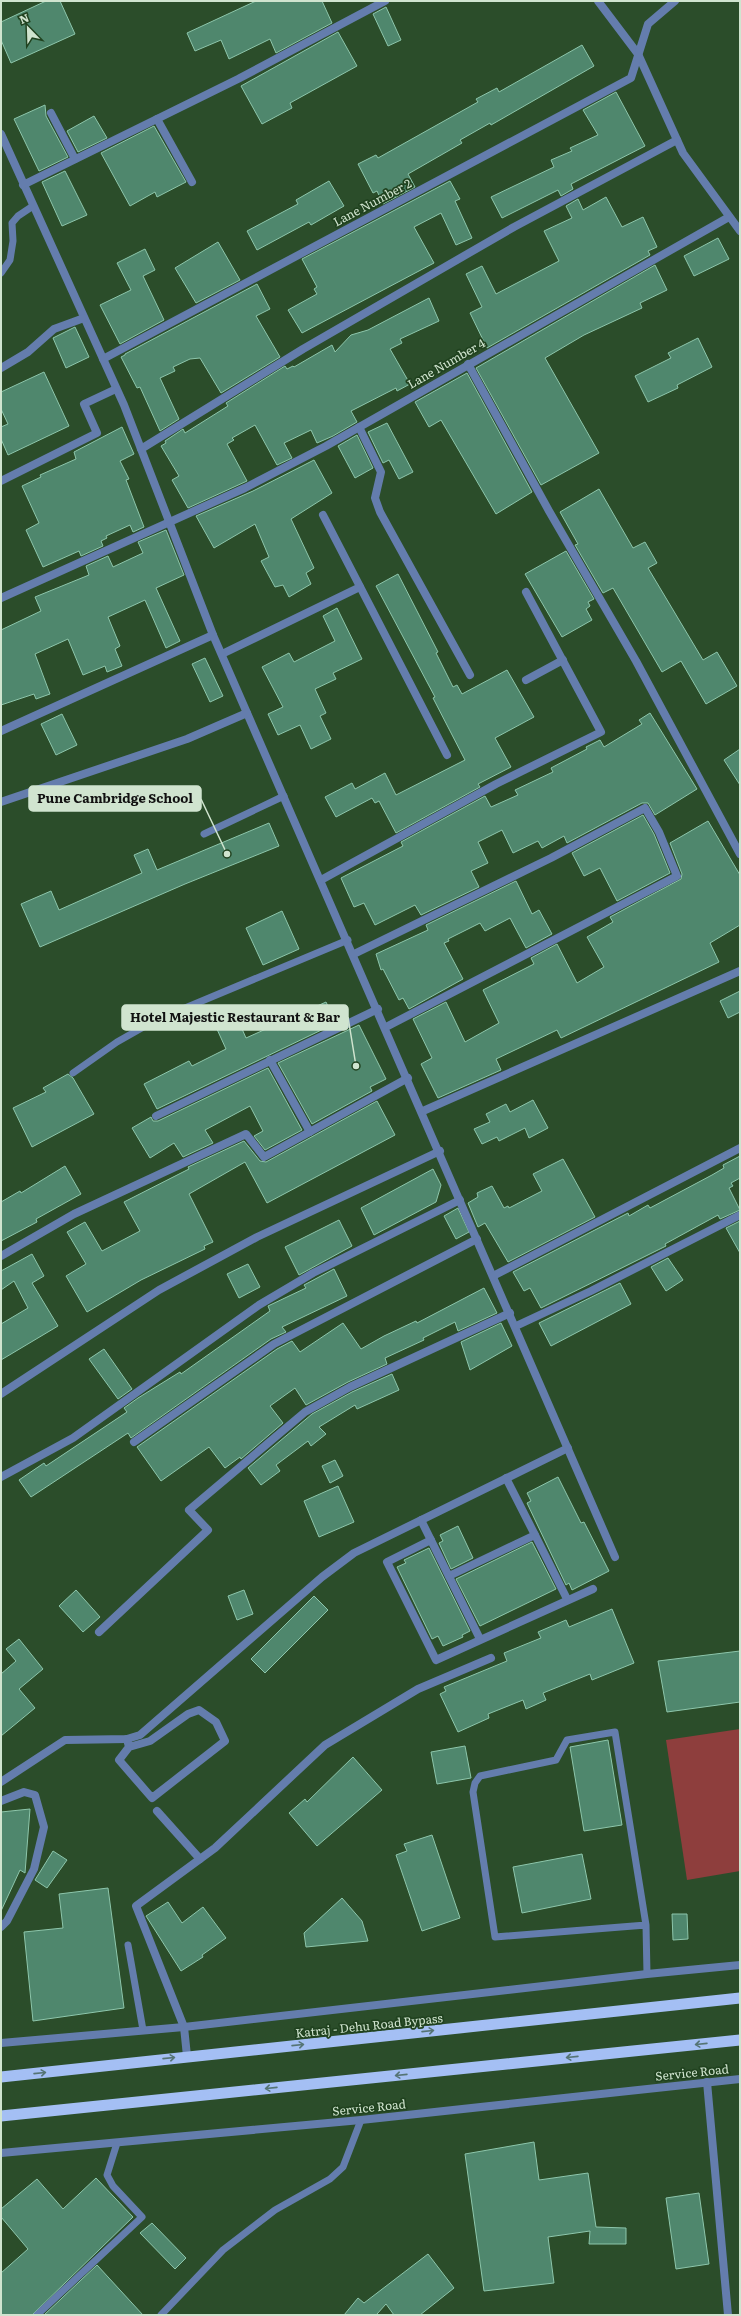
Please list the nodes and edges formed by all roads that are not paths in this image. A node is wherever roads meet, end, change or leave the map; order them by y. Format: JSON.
{"nodes":[{"id":1,"x":385,"y":1,"type":"edge"},
{"id":2,"x":598,"y":1,"type":"edge"},
{"id":3,"x":675,"y":1,"type":"edge"},
{"id":4,"x":638,"y":54,"type":"junction"},
{"id":5,"x":51,"y":113,"type":"dead end"},
{"id":6,"x":157,"y":119,"type":"junction"},
{"id":7,"x":1,"y":134,"type":"edge"},
{"id":8,"x":677,"y":140,"type":"junction"},
{"id":9,"x":75,"y":159,"type":"junction"},
{"id":10,"x":192,"y":182,"type":"dead end"},
{"id":11,"x":23,"y":184,"type":"junction"},
{"id":12,"x":32,"y":206,"type":"junction"},
{"id":13,"x":729,"y":217,"type":"junction"},
{"id":14,"x":740,"y":231,"type":"edge"},
{"id":15,"x":1,"y":273,"type":"edge"},
{"id":16,"x":84,"y":318,"type":"junction"},
{"id":17,"x":103,"y":359,"type":"junction"},
{"id":18,"x":468,"y":364,"type":"junction"},
{"id":19,"x":1,"y":368,"type":"edge"},
{"id":20,"x":116,"y":389,"type":"junction"},
{"id":21,"x":359,"y":427,"type":"junction"},
{"id":22,"x":141,"y":449,"type":"junction"},
{"id":23,"x":1,"y":481,"type":"edge"},
{"id":24,"x":323,"y":515,"type":"dead end"},
{"id":25,"x":169,"y":521,"type":"junction"},
{"id":26,"x":360,"y":587,"type":"junction"},
{"id":27,"x":526,"y":592,"type":"dead end"},
{"id":28,"x":1,"y":598,"type":"edge"},
{"id":29,"x":213,"y":635,"type":"junction"},
{"id":30,"x":222,"y":654,"type":"junction"},
{"id":31,"x":563,"y":660,"type":"junction"},
{"id":32,"x":470,"y":675,"type":"dead end"},
{"id":33,"x":526,"y":680,"type":"dead end"},
{"id":34,"x":247,"y":712,"type":"junction"},
{"id":35,"x":1,"y":731,"type":"edge"},
{"id":36,"x":447,"y":755,"type":"dead end"},
{"id":37,"x":284,"y":796,"type":"junction"},
{"id":38,"x":1,"y":802,"type":"edge"},
{"id":39,"x":204,"y":834,"type":"dead end"},
{"id":40,"x":740,"y":854,"type":"edge"},
{"id":41,"x":321,"y":880,"type":"junction"},
{"id":42,"x":348,"y":940,"type":"junction"},
{"id":43,"x":354,"y":954,"type":"junction"},
{"id":44,"x":740,"y":971,"type":"edge"},
{"id":45,"x":378,"y":1009,"type":"junction"},
{"id":46,"x":386,"y":1027,"type":"junction"},
{"id":47,"x":270,"y":1060,"type":"junction"},
{"id":48,"x":73,"y":1073,"type":"dead end"},
{"id":49,"x":408,"y":1078,"type":"junction"},
{"id":50,"x":423,"y":1111,"type":"junction"},
{"id":51,"x":156,"y":1116,"type":"dead end"},
{"id":52,"x":310,"y":1132,"type":"junction"},
{"id":53,"x":740,"y":1148,"type":"edge"},
{"id":54,"x":440,"y":1151,"type":"junction"},
{"id":55,"x":460,"y":1200,"type":"junction"},
{"id":56,"x":740,"y":1215,"type":"edge"},
{"id":57,"x":477,"y":1239,"type":"junction"},
{"id":58,"x":1,"y":1256,"type":"edge"},
{"id":59,"x":493,"y":1276,"type":"junction"},
{"id":60,"x":510,"y":1314,"type":"junction"},
{"id":61,"x":516,"y":1326,"type":"junction"},
{"id":62,"x":1,"y":1394,"type":"edge"},
{"id":63,"x":134,"y":1442,"type":"dead end"},
{"id":64,"x":568,"y":1448,"type":"junction"},
{"id":65,"x":1,"y":1477,"type":"edge"},
{"id":66,"x":506,"y":1478,"type":"junction"},
{"id":67,"x":421,"y":1520,"type":"junction"},
{"id":68,"x":535,"y":1535,"type":"junction"},
{"id":69,"x":431,"y":1540,"type":"junction"},
{"id":70,"x":615,"y":1557,"type":"dead end"},
{"id":71,"x":449,"y":1576,"type":"junction"},
{"id":72,"x":593,"y":1589,"type":"dead end"},
{"id":73,"x":567,"y":1599,"type":"junction"},
{"id":74,"x":100,"y":1632,"type":"dead end"},
{"id":75,"x":480,"y":1639,"type":"junction"},
{"id":76,"x":491,"y":1658,"type":"dead end"},
{"id":77,"x":128,"y":1743,"type":"junction"},
{"id":78,"x":1,"y":1782,"type":"edge"},
{"id":79,"x":1,"y":1801,"type":"edge"},
{"id":80,"x":157,"y":1810,"type":"dead end"},
{"id":81,"x":200,"y":1859,"type":"junction"},
{"id":82,"x":646,"y":1924,"type":"junction"},
{"id":83,"x":1,"y":1927,"type":"edge"},
{"id":84,"x":128,"y":1945,"type":"dead end"},
{"id":85,"x":740,"y":1965,"type":"edge"},
{"id":86,"x":647,"y":1974,"type":"junction"},
{"id":87,"x":740,"y":1998,"type":"edge"},
{"id":88,"x":184,"y":2027,"type":"junction"},
{"id":89,"x":143,"y":2030,"type":"junction"},
{"id":90,"x":740,"y":2040,"type":"edge"},
{"id":91,"x":1,"y":2043,"type":"edge"},
{"id":92,"x":187,"y":2056,"type":"junction"},
{"id":93,"x":1,"y":2077,"type":"edge"},
{"id":94,"x":740,"y":2079,"type":"edge"},
{"id":95,"x":707,"y":2082,"type":"junction"},
{"id":96,"x":1,"y":2116,"type":"edge"},
{"id":97,"x":361,"y":2120,"type":"junction"},
{"id":98,"x":117,"y":2143,"type":"junction"},
{"id":99,"x":1,"y":2154,"type":"edge"},
{"id":100,"x":37,"y":2315,"type":"edge"},
{"id":101,"x":161,"y":2315,"type":"edge"},
{"id":102,"x":728,"y":2315,"type":"edge"}],
"edges":[{"from":1,"to":6,"type":"street"},
{"from":2,"to":4,"type":"street"},
{"from":3,"to":4,"type":"street","name":"Lane Number 2"},
{"from":4,"to":8,"type":"street"},
{"from":4,"to":17,"type":"street","name":"Lane Number 2"},
{"from":5,"to":9,"type":"street"},
{"from":6,"to":9,"type":"street"},
{"from":6,"to":10,"type":"street"},
{"from":7,"to":11,"type":"street"},
{"from":8,"to":13,"type":"street"},
{"from":8,"to":22,"type":"street"},
{"from":9,"to":11,"type":"street"},
{"from":11,"to":12,"type":"street"},
{"from":12,"to":15,"type":"lane"},
{"from":12,"to":16,"type":"street"},
{"from":13,"to":14,"type":"street"},
{"from":13,"to":18,"type":"street","name":"Lane Number 4"},
{"from":16,"to":17,"type":"street"},
{"from":16,"to":19,"type":"street"},
{"from":17,"to":20,"type":"street"},
{"from":18,"to":21,"type":"street","name":"Lane Number 4"},
{"from":18,"to":40,"type":"street"},
{"from":20,"to":22,"type":"street"},
{"from":20,"to":23,"type":"street"},
{"from":21,"to":25,"type":"street","name":"Lane Number 4"},
{"from":21,"to":32,"type":"street"},
{"from":22,"to":25,"type":"street"},
{"from":24,"to":26,"type":"street"},
{"from":25,"to":28,"type":"street","name":"Lane Number 4"},
{"from":25,"to":29,"type":"street"},
{"from":26,"to":30,"type":"street"},
{"from":26,"to":36,"type":"street"},
{"from":27,"to":31,"type":"street"},
{"from":29,"to":30,"type":"street"},
{"from":29,"to":35,"type":"street"},
{"from":30,"to":34,"type":"street"},
{"from":31,"to":33,"type":"street"},
{"from":31,"to":41,"type":"street"},
{"from":34,"to":37,"type":"street"},
{"from":34,"to":38,"type":"street"},
{"from":37,"to":39,"type":"lane"},
{"from":37,"to":41,"type":"street"},
{"from":41,"to":42,"type":"street"},
{"from":42,"to":43,"type":"street"},
{"from":42,"to":48,"type":"lane"},
{"from":43,"to":45,"type":"street"},
{"from":43,"to":46,"type":"street"},
{"from":44,"to":50,"type":"street"},
{"from":45,"to":46,"type":"street"},
{"from":45,"to":47,"type":"street"},
{"from":46,"to":49,"type":"street"},
{"from":47,"to":51,"type":"street"},
{"from":47,"to":52,"type":"street"},
{"from":49,"to":50,"type":"street"},
{"from":49,"to":52,"type":"street"},
{"from":50,"to":54,"type":"street"},
{"from":52,"to":58,"type":"street"},
{"from":53,"to":59,"type":"street"},
{"from":54,"to":55,"type":"street"},
{"from":54,"to":62,"type":"street"},
{"from":55,"to":57,"type":"street"},
{"from":55,"to":65,"type":"street"},
{"from":56,"to":61,"type":"street"},
{"from":57,"to":59,"type":"street"},
{"from":57,"to":63,"type":"street"},
{"from":59,"to":60,"type":"street"},
{"from":60,"to":61,"type":"street"},
{"from":60,"to":74,"type":"street"},
{"from":61,"to":64,"type":"street"},
{"from":64,"to":66,"type":"street"},
{"from":64,"to":70,"type":"street"},
{"from":66,"to":67,"type":"street"},
{"from":66,"to":68,"type":"street"},
{"from":67,"to":69,"type":"street"},
{"from":67,"to":77,"type":"street"},
{"from":68,"to":71,"type":"street"},
{"from":68,"to":73,"type":"street"},
{"from":69,"to":71,"type":"street"},
{"from":69,"to":75,"type":"street"},
{"from":71,"to":75,"type":"street"},
{"from":72,"to":73,"type":"street"},
{"from":73,"to":75,"type":"street"},
{"from":76,"to":81,"type":"street"},
{"from":77,"to":77,"type":"street"},
{"from":77,"to":78,"type":"street"},
{"from":79,"to":83,"type":"street"},
{"from":80,"to":81,"type":"street"},
{"from":81,"to":88,"type":"street"},
{"from":82,"to":82,"type":"lane"},
{"from":82,"to":86,"type":"lane"},
{"from":84,"to":89,"type":"lane"},
{"from":85,"to":86,"type":"street"},
{"from":86,"to":88,"type":"street"},
{"from":92,"to":87,"type":"highway","name":"Katraj - Dehu Road Bypass","one_way":true},
{"from":88,"to":89,"type":"street"},
{"from":88,"to":92,"type":"street"},
{"from":89,"to":91,"type":"street"},
{"from":90,"to":96,"type":"highway","one_way":true},
{"from":93,"to":92,"type":"highway","name":"Katraj - Dehu Road Bypass","one_way":true},
{"from":94,"to":95,"type":"street","name":"Service Road"},
{"from":95,"to":97,"type":"street","name":"Service Road"},
{"from":95,"to":102,"type":"street"},
{"from":97,"to":98,"type":"street","name":"Service Road"},
{"from":97,"to":101,"type":"lane"},
{"from":98,"to":99,"type":"street","name":"Service Road"},
{"from":98,"to":100,"type":"lane"}]}
